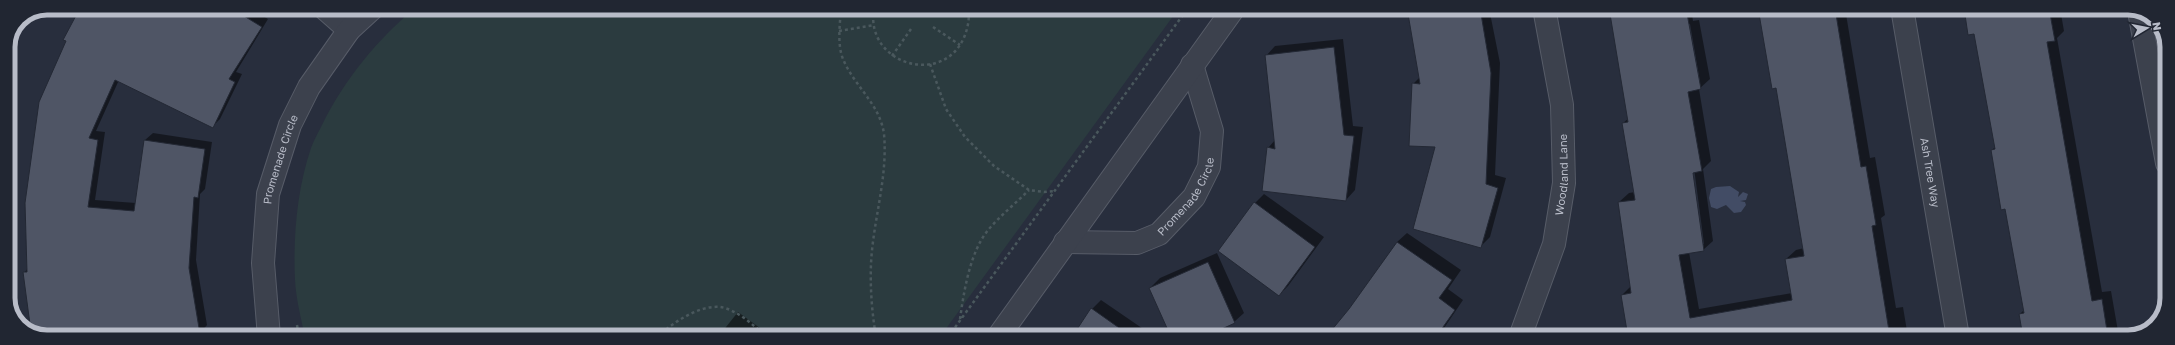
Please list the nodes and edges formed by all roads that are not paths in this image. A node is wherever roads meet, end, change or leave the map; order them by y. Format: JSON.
{"nodes":[{"id":1,"x":332,"y":15,"type":"edge"},
{"id":2,"x":365,"y":15,"type":"edge"},
{"id":3,"x":1229,"y":15,"type":"edge"},
{"id":4,"x":1545,"y":15,"type":"edge"},
{"id":5,"x":1903,"y":15,"type":"edge"},
{"id":6,"x":2140,"y":17,"type":"edge"},
{"id":7,"x":349,"y":30,"type":"junction"},
{"id":8,"x":1192,"y":65,"type":"junction"},
{"id":9,"x":2160,"y":125,"type":"edge"},
{"id":10,"x":1065,"y":242,"type":"junction"},
{"id":11,"x":268,"y":330,"type":"edge"},
{"id":12,"x":1003,"y":330,"type":"edge"},
{"id":13,"x":1523,"y":330,"type":"edge"},
{"id":14,"x":1957,"y":330,"type":"edge"}],
"edges":[{"from":1,"to":7,"type":"street"},
{"from":2,"to":7,"type":"street","name":"Promenade Circle"},
{"from":3,"to":8,"type":"street"},
{"from":4,"to":13,"type":"street","name":"Woodland Lane"},
{"from":5,"to":14,"type":"street","name":"Ash Tree Way"},
{"from":6,"to":9,"type":"street"},
{"from":7,"to":11,"type":"street","name":"Promenade Circle"},
{"from":8,"to":10,"type":"street"},
{"from":8,"to":10,"type":"street","name":"Promenade Circle"},
{"from":10,"to":12,"type":"street"}]}
